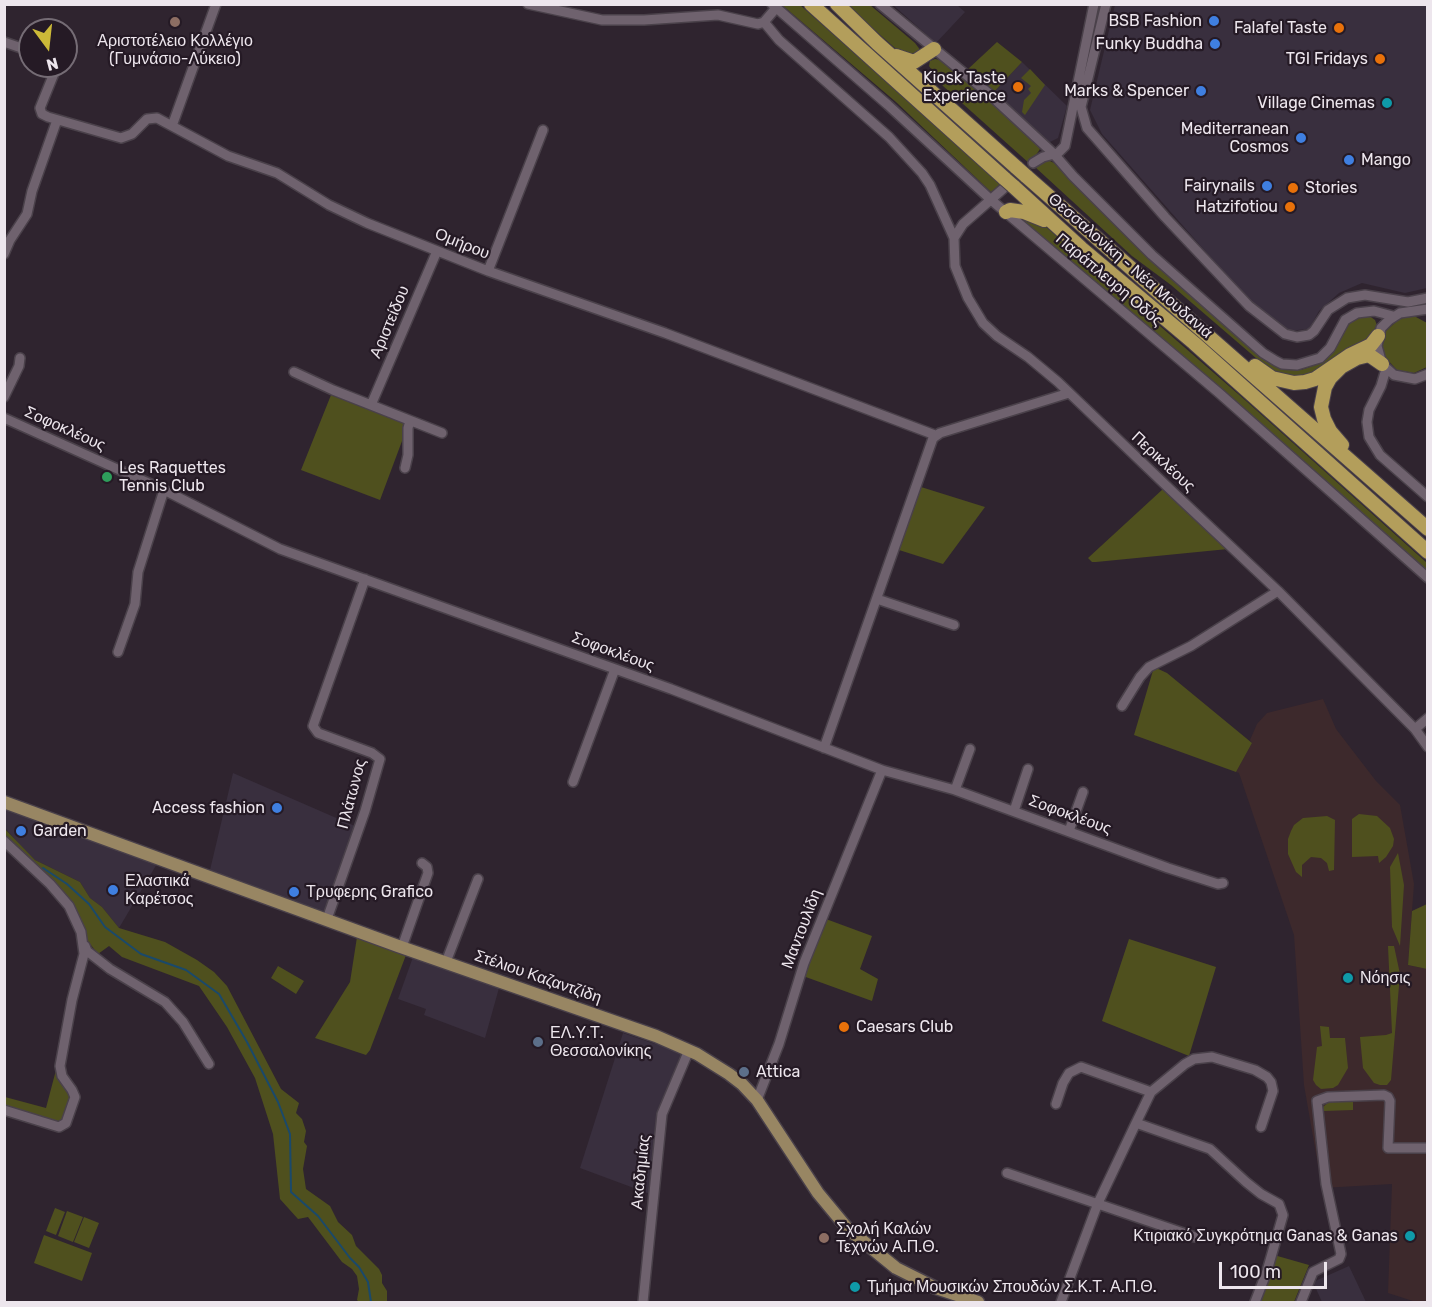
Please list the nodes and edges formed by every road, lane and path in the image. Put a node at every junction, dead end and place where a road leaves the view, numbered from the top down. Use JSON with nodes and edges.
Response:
{"nodes":[{"id":1,"x":216,"y":4,"type":"edge"},
{"id":2,"x":528,"y":4,"type":"edge"},
{"id":3,"x":811,"y":4,"type":"edge"},
{"id":4,"x":837,"y":4,"type":"edge"},
{"id":5,"x":880,"y":4,"type":"edge"},
{"id":6,"x":1094,"y":4,"type":"edge"},
{"id":7,"x":1106,"y":4,"type":"edge"},
{"id":8,"x":774,"y":6,"type":"edge"},
{"id":9,"x":764,"y":22,"type":"junction"},
{"id":10,"x":877,"y":43,"type":"junction"},
{"id":11,"x":934,"y":49,"type":"junction"},
{"id":12,"x":52,"y":78,"type":"edge"},
{"id":13,"x":930,"y":89,"type":"junction"},
{"id":14,"x":57,"y":120,"type":"junction"},
{"id":15,"x":172,"y":126,"type":"junction"},
{"id":16,"x":1068,"y":127,"type":"junction"},
{"id":17,"x":543,"y":130,"type":"dead end"},
{"id":18,"x":1065,"y":146,"type":"junction"},
{"id":19,"x":1053,"y":153,"type":"junction"},
{"id":20,"x":1033,"y":163,"type":"dead end"},
{"id":21,"x":1073,"y":176,"type":"junction"},
{"id":22,"x":1007,"y":185,"type":"junction"},
{"id":23,"x":990,"y":199,"type":"junction"},
{"id":24,"x":1006,"y":212,"type":"junction"},
{"id":25,"x":954,"y":238,"type":"junction"},
{"id":26,"x":1081,"y":248,"type":"junction"},
{"id":27,"x":437,"y":251,"type":"junction"},
{"id":28,"x":4,"y":254,"type":"edge"},
{"id":29,"x":1118,"y":258,"type":"junction"},
{"id":30,"x":488,"y":271,"type":"junction"},
{"id":31,"x":1428,"y":298,"type":"edge"},
{"id":32,"x":1428,"y":309,"type":"edge"},
{"id":33,"x":1368,"y":312,"type":"junction"},
{"id":34,"x":1415,"y":312,"type":"junction"},
{"id":35,"x":1393,"y":316,"type":"junction"},
{"id":36,"x":1428,"y":316,"type":"edge"},
{"id":37,"x":1380,"y":332,"type":"junction"},
{"id":38,"x":20,"y":358,"type":"dead end"},
{"id":39,"x":1384,"y":366,"type":"junction"},
{"id":40,"x":294,"y":372,"type":"dead end"},
{"id":41,"x":1428,"y":374,"type":"edge"},
{"id":42,"x":1399,"y":377,"type":"junction"},
{"id":43,"x":1058,"y":382,"type":"junction"},
{"id":44,"x":1378,"y":392,"type":"junction"},
{"id":45,"x":1069,"y":393,"type":"junction"},
{"id":46,"x":4,"y":397,"type":"edge"},
{"id":47,"x":1052,"y":398,"type":"junction"},
{"id":48,"x":371,"y":405,"type":"junction"},
{"id":49,"x":4,"y":418,"type":"edge"},
{"id":50,"x":410,"y":421,"type":"junction"},
{"id":51,"x":442,"y":433,"type":"dead end"},
{"id":52,"x":935,"y":435,"type":"junction"},
{"id":53,"x":405,"y":468,"type":"dead end"},
{"id":54,"x":164,"y":490,"type":"junction"},
{"id":55,"x":1428,"y":497,"type":"edge"},
{"id":56,"x":1428,"y":524,"type":"edge"},
{"id":57,"x":1428,"y":529,"type":"edge"},
{"id":58,"x":1428,"y":552,"type":"edge"},
{"id":59,"x":1428,"y":578,"type":"edge"},
{"id":60,"x":365,"y":579,"type":"junction"},
{"id":61,"x":1278,"y":591,"type":"junction"},
{"id":62,"x":877,"y":598,"type":"junction"},
{"id":63,"x":954,"y":625,"type":"dead end"},
{"id":64,"x":118,"y":652,"type":"dead end"},
{"id":65,"x":615,"y":669,"type":"junction"},
{"id":66,"x":1122,"y":706,"type":"dead end"},
{"id":67,"x":1428,"y":718,"type":"edge"},
{"id":68,"x":1415,"y":729,"type":"junction"},
{"id":69,"x":1428,"y":747,"type":"edge"},
{"id":70,"x":824,"y":748,"type":"junction"},
{"id":71,"x":970,"y":748,"type":"dead end"},
{"id":72,"x":1028,"y":769,"type":"dead end"},
{"id":73,"x":882,"y":770,"type":"junction"},
{"id":74,"x":573,"y":782,"type":"dead end"},
{"id":75,"x":955,"y":790,"type":"junction"},
{"id":76,"x":1083,"y":792,"type":"dead end"},
{"id":77,"x":4,"y":802,"type":"edge"},
{"id":78,"x":1014,"y":811,"type":"junction"},
{"id":79,"x":1069,"y":831,"type":"junction"},
{"id":80,"x":4,"y":841,"type":"edge"},
{"id":81,"x":422,"y":863,"type":"dead end"},
{"id":82,"x":478,"y":879,"type":"dead end"},
{"id":83,"x":1223,"y":883,"type":"dead end"},
{"id":84,"x":327,"y":919,"type":"junction"},
{"id":85,"x":84,"y":943,"type":"junction"},
{"id":86,"x":402,"y":947,"type":"junction"},
{"id":87,"x":446,"y":962,"type":"junction"},
{"id":88,"x":689,"y":1050,"type":"junction"},
{"id":89,"x":209,"y":1064,"type":"dead end"},
{"id":90,"x":1151,"y":1092,"type":"junction"},
{"id":91,"x":757,"y":1101,"type":"junction"},
{"id":92,"x":1056,"y":1104,"type":"dead end"},
{"id":93,"x":4,"y":1110,"type":"edge"},
{"id":94,"x":1136,"y":1123,"type":"junction"},
{"id":95,"x":1261,"y":1127,"type":"dead end"},
{"id":96,"x":1428,"y":1148,"type":"edge"},
{"id":97,"x":1007,"y":1173,"type":"dead end"},
{"id":98,"x":1098,"y":1203,"type":"junction"},
{"id":99,"x":1195,"y":1237,"type":"dead end"},
{"id":100,"x":643,"y":1302,"type":"edge"},
{"id":101,"x":978,"y":1302,"type":"edge"},
{"id":102,"x":1061,"y":1302,"type":"edge"},
{"id":103,"x":1255,"y":1302,"type":"edge"},
{"id":104,"x":1301,"y":1302,"type":"edge"}],
"edges":[{"from":1,"to":15,"type":"street"},
{"from":2,"to":9,"type":"street"},
{"from":3,"to":22,"type":"highway","name":"Θεσσαλονίκη - Νέα Μουδανιά"},
{"from":4,"to":10,"type":"highway","name":"Θεσσαλονίκη - Νέα Μουδανιά"},
{"from":5,"to":11,"type":"street"},
{"from":6,"to":16,"type":"street"},
{"from":7,"to":31,"type":"street"},
{"from":8,"to":9,"type":"street"},
{"from":8,"to":23,"type":"street","name":"Παράπλευρη Οδός"},
{"from":9,"to":25,"type":"street"},
{"from":10,"to":11,"type":"highway"},
{"from":10,"to":13,"type":"highway","name":"Θεσσαλονίκη - Νέα Μουδανιά"},
{"from":11,"to":13,"type":"highway"},
{"from":11,"to":19,"type":"street"},
{"from":12,"to":14,"type":"street"},
{"from":13,"to":29,"type":"highway","name":"Θεσσαλονίκη - Νέα Μουδανιά"},
{"from":14,"to":15,"type":"street","name":"Ομήρου"},
{"from":14,"to":28,"type":"street"},
{"from":15,"to":27,"type":"street","name":"Ομήρου"},
{"from":16,"to":18,"type":"street"},
{"from":16,"to":19,"type":"street"},
{"from":17,"to":30,"type":"street"},
{"from":18,"to":19,"type":"street"},
{"from":18,"to":21,"type":"street"},
{"from":19,"to":20,"type":"street"},
{"from":19,"to":21,"type":"street"},
{"from":21,"to":33,"type":"street"},
{"from":22,"to":23,"type":"street"},
{"from":22,"to":26,"type":"highway","name":"Θεσσαλονίκη - Νέα Μουδανιά"},
{"from":23,"to":24,"type":"street","name":"Παράπλευρη Οδός"},
{"from":23,"to":25,"type":"street"},
{"from":24,"to":26,"type":"highway"},
{"from":24,"to":59,"type":"street","name":"Παράπλευρη Οδός"},
{"from":25,"to":43,"type":"street","name":"Περικλέους"},
{"from":26,"to":58,"type":"highway","name":"Θεσσαλονίκη - Νέα Μουδανιά"},
{"from":27,"to":30,"type":"street","name":"Ομήρου"},
{"from":27,"to":48,"type":"street","name":"Αριστείδου"},
{"from":29,"to":37,"type":"highway"},
{"from":29,"to":57,"type":"highway","name":"Θεσσαλονίκη - Νέα Μουδανιά"},
{"from":30,"to":52,"type":"street","name":"Ομήρου"},
{"from":32,"to":34,"type":"street"},
{"from":33,"to":35,"type":"street"},
{"from":33,"to":37,"type":"street"},
{"from":34,"to":35,"type":"street"},
{"from":34,"to":36,"type":"street"},
{"from":35,"to":37,"type":"street"},
{"from":37,"to":39,"type":"street"},
{"from":38,"to":46,"type":"street"},
{"from":39,"to":42,"type":"street"},
{"from":39,"to":44,"type":"street"},
{"from":39,"to":56,"type":"highway"},
{"from":40,"to":48,"type":"street"},
{"from":41,"to":42,"type":"street"},
{"from":42,"to":44,"type":"street"},
{"from":43,"to":45,"type":"street","name":"Περικλέους"},
{"from":43,"to":47,"type":"street"},
{"from":44,"to":55,"type":"street"},
{"from":45,"to":47,"type":"street"},
{"from":45,"to":61,"type":"street","name":"Περικλέους"},
{"from":47,"to":52,"type":"street"},
{"from":48,"to":50,"type":"street"},
{"from":49,"to":54,"type":"street","name":"Σοφοκλέους"},
{"from":50,"to":51,"type":"street"},
{"from":50,"to":53,"type":"street"},
{"from":52,"to":62,"type":"street"},
{"from":54,"to":60,"type":"street","name":"Σοφοκλέους"},
{"from":54,"to":64,"type":"street"},
{"from":60,"to":65,"type":"street","name":"Σοφοκλέους"},
{"from":60,"to":84,"type":"street","name":"Πλάτωνος"},
{"from":61,"to":66,"type":"street"},
{"from":61,"to":68,"type":"street","name":"Περικλέους"},
{"from":62,"to":63,"type":"street"},
{"from":62,"to":70,"type":"street"},
{"from":65,"to":70,"type":"street","name":"Σοφοκλέους"},
{"from":65,"to":74,"type":"street"},
{"from":67,"to":68,"type":"street"},
{"from":68,"to":69,"type":"street","name":"Περικλέους"},
{"from":70,"to":73,"type":"street","name":"Σοφοκλέους"},
{"from":71,"to":75,"type":"street"},
{"from":72,"to":78,"type":"street"},
{"from":73,"to":75,"type":"street","name":"Σοφοκλέους"},
{"from":73,"to":91,"type":"street","name":"Μαντουλίδη"},
{"from":75,"to":78,"type":"street","name":"Σοφοκλέους"},
{"from":76,"to":79,"type":"street"},
{"from":77,"to":84,"type":"main road","name":"Στέλιου Καζαντζίδη"},
{"from":78,"to":79,"type":"street","name":"Σοφοκλέους"},
{"from":79,"to":83,"type":"street","name":"Σοφοκλέους"},
{"from":80,"to":85,"type":"street"},
{"from":81,"to":86,"type":"street"},
{"from":82,"to":87,"type":"street"},
{"from":84,"to":86,"type":"main road","name":"Στέλιου Καζαντζίδη"},
{"from":85,"to":89,"type":"street"},
{"from":85,"to":93,"type":"street"},
{"from":86,"to":87,"type":"main road","name":"Στέλιου Καζαντζίδη"},
{"from":87,"to":88,"type":"main road","name":"Στέλιου Καζαντζίδη"},
{"from":88,"to":91,"type":"main road","name":"Στέλιου Καζαντζίδη"},
{"from":88,"to":100,"type":"street","name":"Ακαδημίας"},
{"from":90,"to":92,"type":"street"},
{"from":90,"to":94,"type":"street"},
{"from":90,"to":95,"type":"street"},
{"from":91,"to":101,"type":"main road","name":"Στέλιου Καζαντζίδη"},
{"from":94,"to":98,"type":"street"},
{"from":94,"to":103,"type":"street"},
{"from":96,"to":104,"type":"street"},
{"from":97,"to":98,"type":"street"},
{"from":98,"to":99,"type":"street"},
{"from":98,"to":102,"type":"street"}]}
